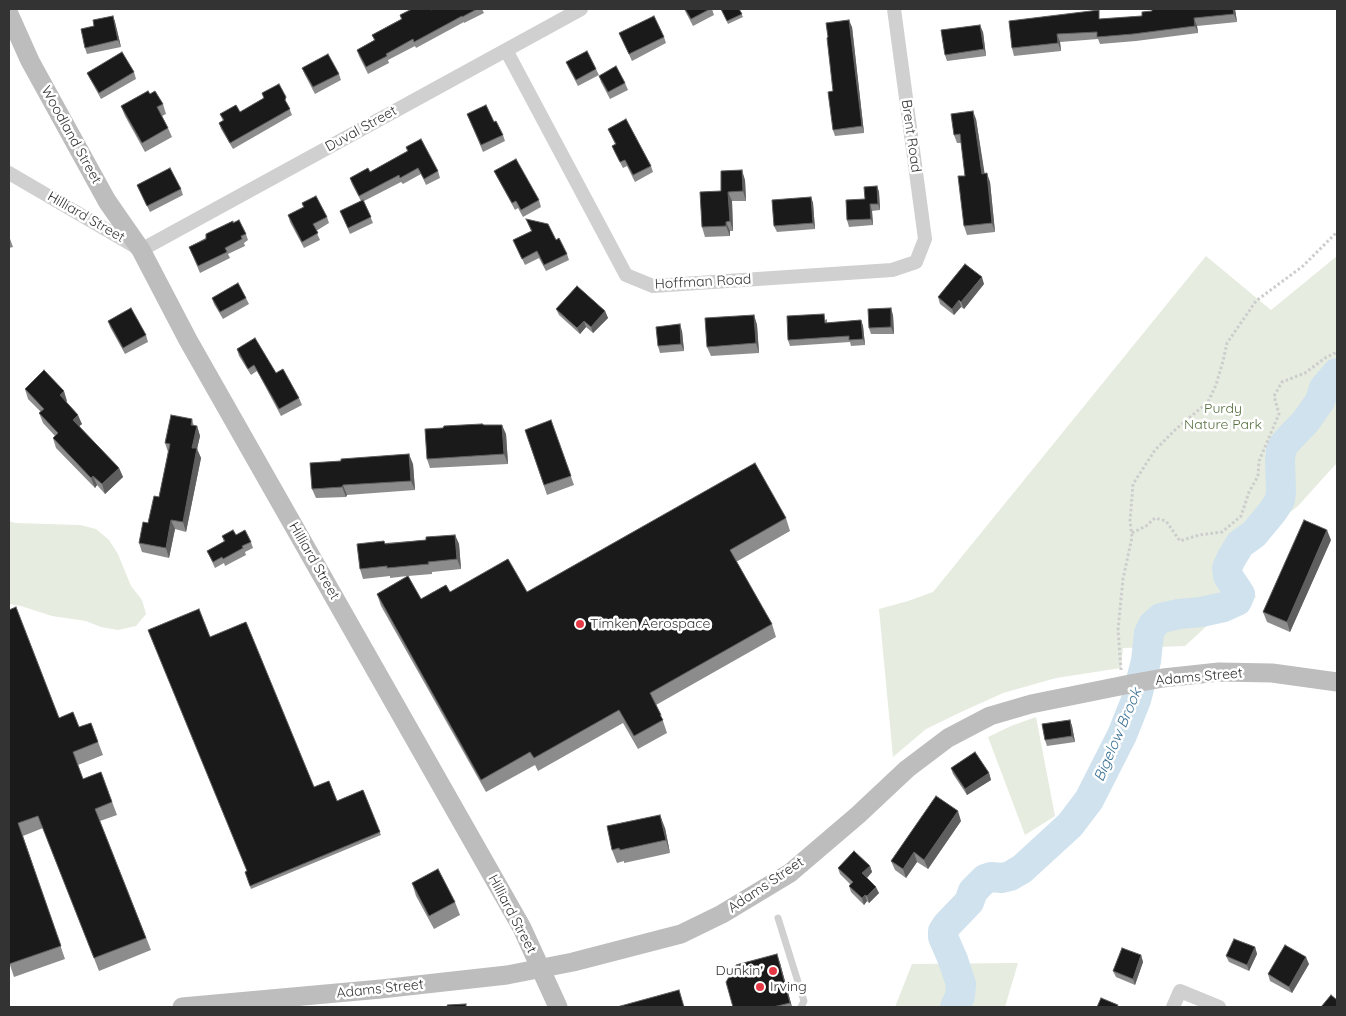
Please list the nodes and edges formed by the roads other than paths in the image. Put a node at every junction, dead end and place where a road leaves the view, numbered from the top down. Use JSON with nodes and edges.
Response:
{"nodes":[{"id":1,"x":581,"y":9,"type":"edge"},
{"id":2,"x":894,"y":9,"type":"edge"},
{"id":3,"x":9,"y":14,"type":"edge"},
{"id":4,"x":506,"y":50,"type":"junction"},
{"id":5,"x":9,"y":172,"type":"edge"},
{"id":6,"x":141,"y":250,"type":"junction"},
{"id":7,"x":916,"y":262,"type":"joint"},
{"id":8,"x":1337,"y":682,"type":"edge"},
{"id":9,"x":778,"y":918,"type":"dead end"},
{"id":10,"x":541,"y":969,"type":"junction"},
{"id":11,"x":182,"y":1007,"type":"edge"},
{"id":12,"x":558,"y":1007,"type":"edge"},
{"id":13,"x":802,"y":1007,"type":"edge"},
{"id":14,"x":1173,"y":1007,"type":"edge"},
{"id":15,"x":1219,"y":1007,"type":"edge"}],
"edges":[{"from":1,"to":4,"type":"street","name":"Duval Street"},
{"from":2,"to":7,"type":"street","name":"Brent Road"},
{"from":3,"to":6,"type":"main road","name":"Woodland Street"},
{"from":4,"to":6,"type":"street","name":"Duval Street"},
{"from":4,"to":7,"type":"street","name":"Hoffman Road"},
{"from":5,"to":6,"type":"street","name":"Hilliard Street"},
{"from":6,"to":10,"type":"main road","name":"Hilliard Street"},
{"from":8,"to":10,"type":"main road","name":"Adams Street"},
{"from":9,"to":13,"type":"lane"},
{"from":10,"to":11,"type":"main road","name":"Adams Street"},
{"from":10,"to":12,"type":"main road","name":"Hilliard Street"},
{"from":14,"to":15,"type":"street"}]}
